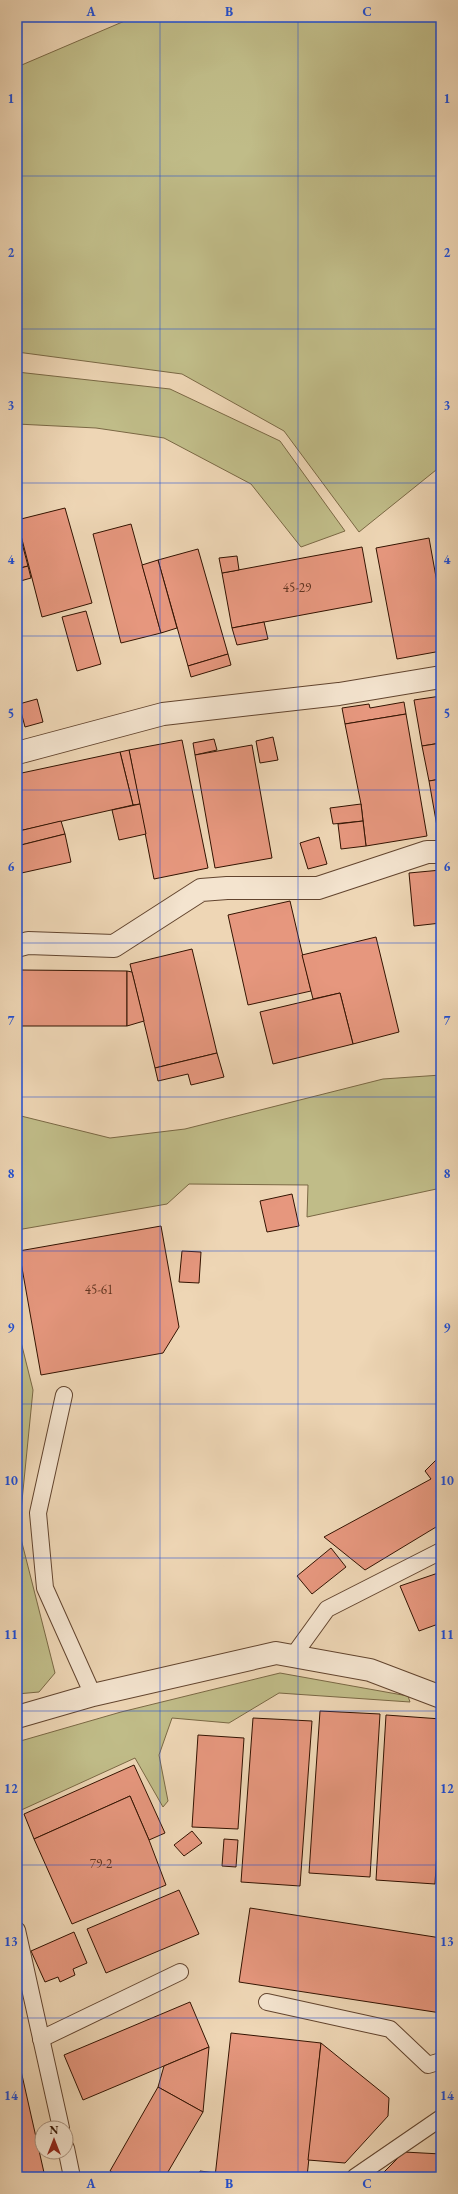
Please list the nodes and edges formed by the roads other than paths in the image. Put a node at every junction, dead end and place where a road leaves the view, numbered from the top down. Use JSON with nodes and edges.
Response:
{"nodes":[{"id":1,"x":441,"y":677,"type":"edge"},
{"id":2,"x":17,"y":752,"type":"edge"},
{"id":3,"x":441,"y":852,"type":"edge"},
{"id":4,"x":17,"y":946,"type":"edge"},
{"id":5,"x":64,"y":1394,"type":"dead end"},
{"id":6,"x":441,"y":1551,"type":"edge"},
{"id":7,"x":293,"y":1656,"type":"junction"},
{"id":8,"x":93,"y":1695,"type":"junction"},
{"id":9,"x":441,"y":1697,"type":"edge"},
{"id":10,"x":17,"y":1717,"type":"edge"},
{"id":11,"x":17,"y":1930,"type":"edge"},
{"id":12,"x":180,"y":1972,"type":"dead end"},
{"id":13,"x":267,"y":2002,"type":"dead end"},
{"id":14,"x":41,"y":2039,"type":"junction"},
{"id":15,"x":441,"y":2061,"type":"edge"},
{"id":16,"x":441,"y":2118,"type":"edge"},
{"id":17,"x":60,"y":2120,"type":"edge"},
{"id":18,"x":68,"y":2160,"type":"edge"},
{"id":19,"x":72,"y":2177,"type":"edge"},
{"id":20,"x":355,"y":2177,"type":"edge"}],
"edges":[{"from":1,"to":2,"type":"street"},
{"from":3,"to":4,"type":"street"},
{"from":5,"to":8,"type":"lane"},
{"from":6,"to":7,"type":"lane"},
{"from":7,"to":8,"type":"street"},
{"from":7,"to":9,"type":"street"},
{"from":8,"to":10,"type":"street"},
{"from":11,"to":14,"type":"lane"},
{"from":12,"to":14,"type":"lane"},
{"from":13,"to":15,"type":"lane"},
{"from":14,"to":17,"type":"lane"},
{"from":16,"to":20,"type":"lane"},
{"from":18,"to":19,"type":"lane"}]}
